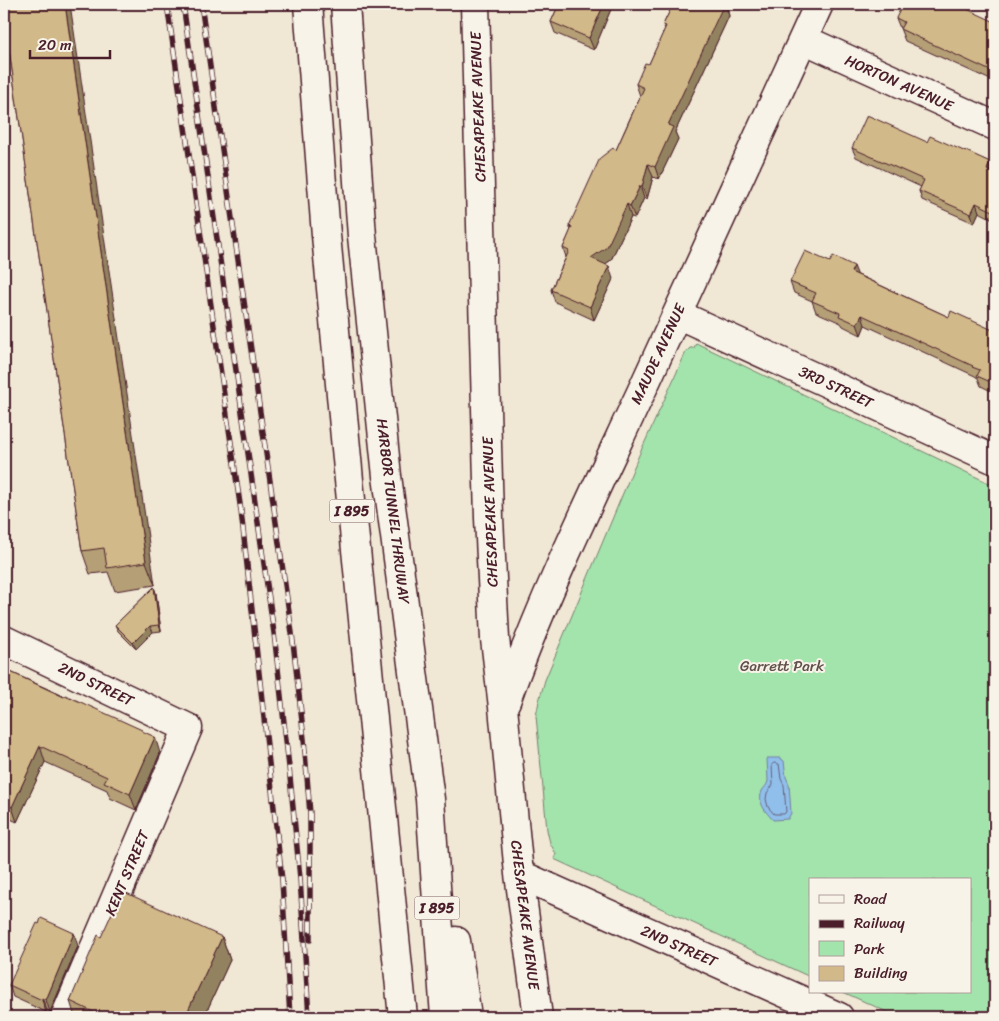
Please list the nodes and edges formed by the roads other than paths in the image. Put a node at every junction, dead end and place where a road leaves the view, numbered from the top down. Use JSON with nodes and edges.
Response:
{"nodes":[{"id":1,"x":308,"y":4,"type":"edge"},
{"id":2,"x":345,"y":4,"type":"edge"},
{"id":3,"x":475,"y":4,"type":"edge"},
{"id":4,"x":819,"y":4,"type":"edge"},
{"id":5,"x":803,"y":39,"type":"junction"},
{"id":6,"x":995,"y":126,"type":"edge"},
{"id":7,"x":677,"y":314,"type":"junction"},
{"id":8,"x":995,"y":460,"type":"edge"},
{"id":9,"x":4,"y":640,"type":"edge"},
{"id":10,"x":504,"y":707,"type":"junction"},
{"id":11,"x":188,"y":728,"type":"joint"},
{"id":12,"x":430,"y":799,"type":"junction"},
{"id":13,"x":519,"y":874,"type":"junction"},
{"id":14,"x":65,"y":1017,"type":"edge"},
{"id":15,"x":403,"y":1017,"type":"edge"},
{"id":16,"x":445,"y":1017,"type":"edge"},
{"id":17,"x":467,"y":1017,"type":"edge"},
{"id":18,"x":538,"y":1017,"type":"edge"},
{"id":19,"x":839,"y":1017,"type":"edge"}],
"edges":[{"from":1,"to":15,"type":"main road","number":"I 895"},
{"from":2,"to":12,"type":"main road","name":"HARBOR TUNNEL THRUWAY","number":"I 895"},
{"from":3,"to":10,"type":"main road","name":"CHESAPEAKE AVENUE"},
{"from":4,"to":5,"type":"main road","name":"MAUDE AVENUE"},
{"from":5,"to":6,"type":"main road","name":"HORTON AVENUE"},
{"from":5,"to":7,"type":"main road","name":"MAUDE AVENUE"},
{"from":7,"to":8,"type":"main road","name":"3RD STREET"},
{"from":7,"to":10,"type":"main road","name":"MAUDE AVENUE"},
{"from":9,"to":11,"type":"main road","name":"2ND STREET"},
{"from":10,"to":13,"type":"main road","name":"CHESAPEAKE AVENUE"},
{"from":11,"to":14,"type":"main road","name":"KENT STREET"},
{"from":12,"to":16,"type":"main road","name":"HARBOR TUNNEL THRUWAY","number":"I 895"},
{"from":12,"to":17,"type":"main road"},
{"from":13,"to":18,"type":"main road","name":"CHESAPEAKE AVENUE"},
{"from":13,"to":19,"type":"main road","name":"2ND STREET"}]}
